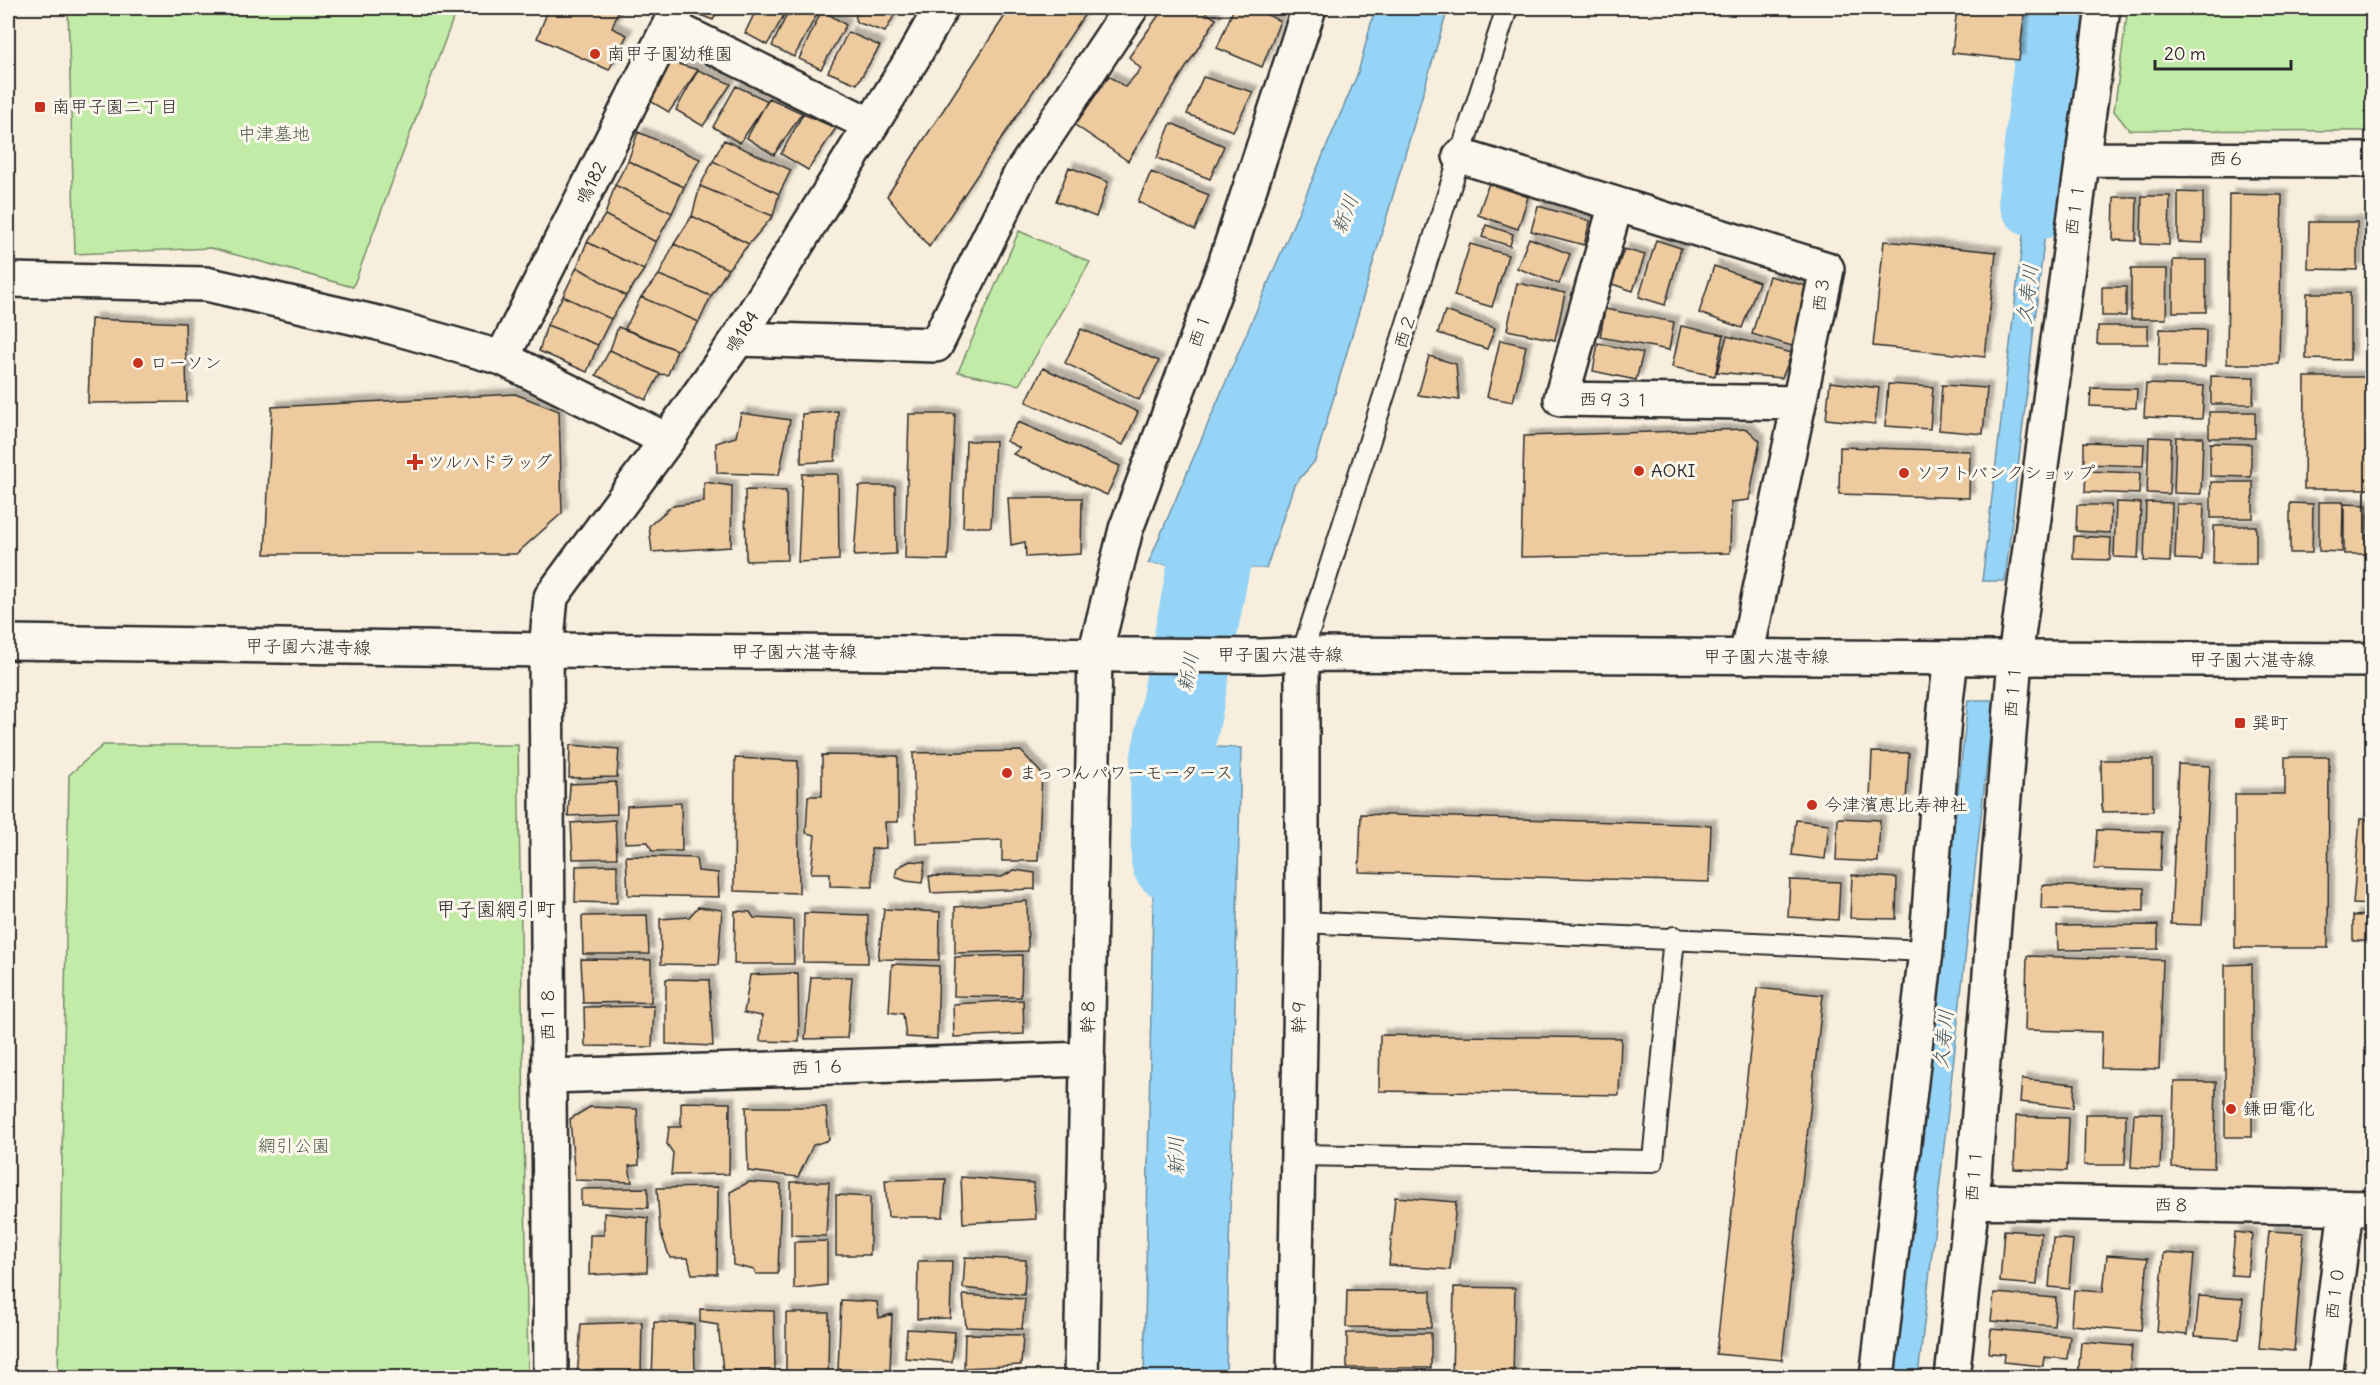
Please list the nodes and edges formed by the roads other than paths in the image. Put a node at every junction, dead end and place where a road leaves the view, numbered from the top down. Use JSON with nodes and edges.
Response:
{"nodes":[{"id":1,"x":941,"y":8,"type":"edge"},
{"id":2,"x":1131,"y":8,"type":"edge"},
{"id":3,"x":1309,"y":8,"type":"edge"},
{"id":4,"x":1507,"y":8,"type":"edge"},
{"id":5,"x":2103,"y":8,"type":"edge"},
{"id":6,"x":674,"y":17,"type":"edge"},
{"id":7,"x":872,"y":125,"type":"junction"},
{"id":8,"x":1460,"y":156,"type":"junction"},
{"id":9,"x":2082,"y":159,"type":"junction"},
{"id":10,"x":2373,"y":160,"type":"edge"},
{"id":11,"x":1616,"y":204,"type":"junction"},
{"id":12,"x":8,"y":280,"type":"edge"},
{"id":13,"x":738,"y":339,"type":"junction"},
{"id":14,"x":502,"y":358,"type":"junction"},
{"id":15,"x":1799,"y":403,"type":"junction"},
{"id":16,"x":667,"y":440,"type":"junction"},
{"id":17,"x":8,"y":642,"type":"edge"},
{"id":18,"x":546,"y":650,"type":"junction"},
{"id":19,"x":1095,"y":654,"type":"junction"},
{"id":20,"x":1302,"y":654,"type":"junction"},
{"id":21,"x":1746,"y":657,"type":"junction"},
{"id":22,"x":1951,"y":658,"type":"junction"},
{"id":23,"x":2015,"y":658,"type":"junction"},
{"id":24,"x":2373,"y":660,"type":"edge"},
{"id":25,"x":1302,"y":922,"type":"junction"},
{"id":26,"x":1674,"y":937,"type":"junction"},
{"id":27,"x":1926,"y":951,"type":"junction"},
{"id":28,"x":1088,"y":1059,"type":"junction"},
{"id":29,"x":549,"y":1076,"type":"junction"},
{"id":30,"x":1296,"y":1155,"type":"junction"},
{"id":31,"x":1972,"y":1201,"type":"junction"},
{"id":32,"x":2359,"y":1208,"type":"edge"},
{"id":33,"x":551,"y":1377,"type":"edge"},
{"id":34,"x":1081,"y":1377,"type":"edge"},
{"id":35,"x":1294,"y":1377,"type":"edge"},
{"id":36,"x":1877,"y":1377,"type":"edge"},
{"id":37,"x":1952,"y":1377,"type":"edge"},
{"id":38,"x":2325,"y":1377,"type":"edge"}],
"edges":[{"from":1,"to":7,"type":"street","name":"鳴184"},
{"from":2,"to":13,"type":"street"},
{"from":3,"to":19,"type":"street","name":"西１"},
{"from":4,"to":8,"type":"lane","name":"西２"},
{"from":5,"to":9,"type":"street","name":"西１１"},
{"from":6,"to":7,"type":"street"},
{"from":6,"to":14,"type":"street","name":"鳴182"},
{"from":7,"to":13,"type":"street","name":"鳴184"},
{"from":8,"to":11,"type":"street","name":"西３"},
{"from":8,"to":20,"type":"lane","name":"西２"},
{"from":9,"to":10,"type":"street","name":"西６"},
{"from":9,"to":23,"type":"street","name":"西１１"},
{"from":11,"to":15,"type":"street","name":"西３"},
{"from":11,"to":15,"type":"street","name":"西９３１"},
{"from":12,"to":14,"type":"street"},
{"from":13,"to":16,"type":"street","name":"鳴184"},
{"from":14,"to":16,"type":"street"},
{"from":15,"to":21,"type":"street","name":"西３"},
{"from":16,"to":18,"type":"street","name":"鳴184"},
{"from":17,"to":18,"type":"street","name":"甲子園六湛寺線"},
{"from":18,"to":19,"type":"street","name":"甲子園六湛寺線"},
{"from":18,"to":29,"type":"street","name":"西１８"},
{"from":19,"to":20,"type":"street","name":"甲子園六湛寺線"},
{"from":19,"to":28,"type":"street","name":"幹８"},
{"from":20,"to":21,"type":"street","name":"甲子園六湛寺線"},
{"from":20,"to":25,"type":"street","name":"幹９"},
{"from":21,"to":22,"type":"street","name":"甲子園六湛寺線"},
{"from":22,"to":23,"type":"street","name":"甲子園六湛寺線"},
{"from":22,"to":27,"type":"street"},
{"from":23,"to":24,"type":"street","name":"甲子園六湛寺線"},
{"from":23,"to":31,"type":"street","name":"西１１"},
{"from":25,"to":26,"type":"lane"},
{"from":25,"to":30,"type":"street","name":"幹９"},
{"from":26,"to":27,"type":"lane"},
{"from":26,"to":30,"type":"lane"},
{"from":27,"to":36,"type":"street"},
{"from":28,"to":29,"type":"street","name":"西１６"},
{"from":28,"to":34,"type":"street","name":"幹８"},
{"from":29,"to":33,"type":"street","name":"西１８"},
{"from":30,"to":35,"type":"street","name":"幹９"},
{"from":31,"to":32,"type":"street","name":"西８"},
{"from":31,"to":37,"type":"street","name":"西１１"},
{"from":32,"to":38,"type":"street","name":"西１０"}]}
